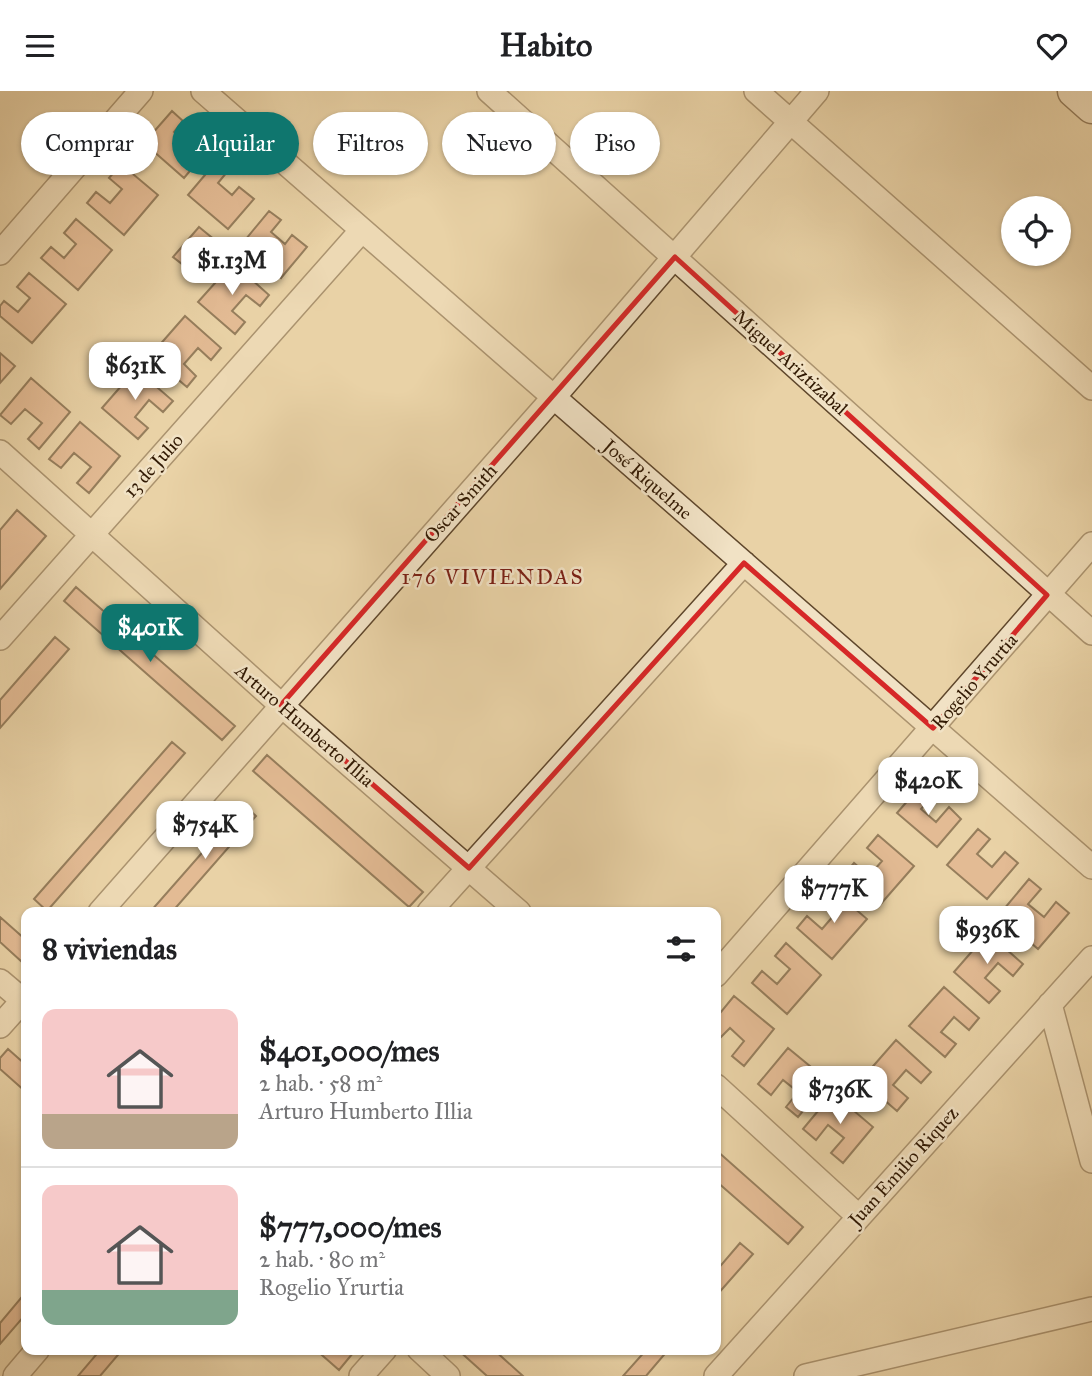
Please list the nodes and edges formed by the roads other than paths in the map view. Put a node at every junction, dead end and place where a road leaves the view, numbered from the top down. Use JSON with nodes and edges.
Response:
{"nodes":[{"id":1,"x":141,"y":91,"type":"edge"},
{"id":2,"x":204,"y":91,"type":"edge"},
{"id":3,"x":489,"y":91,"type":"edge"},
{"id":4,"x":756,"y":91,"type":"edge"},
{"id":5,"x":817,"y":91,"type":"edge"},
{"id":6,"x":1074,"y":91,"type":"edge"},
{"id":7,"x":1092,"y":107,"type":"edge"},
{"id":8,"x":791,"y":122,"type":"junction"},
{"id":9,"x":362,"y":230,"type":"junction"},
{"id":10,"x":0,"y":253,"type":"edge"},
{"id":11,"x":675,"y":257,"type":"junction"},
{"id":12,"x":1092,"y":388,"type":"edge"},
{"id":13,"x":554,"y":397,"type":"junction"},
{"id":14,"x":0,"y":452,"type":"edge"},
{"id":15,"x":92,"y":534,"type":"junction"},
{"id":16,"x":1092,"y":544,"type":"edge"},
{"id":17,"x":744,"y":562,"type":"junction"},
{"id":18,"x":1047,"y":595,"type":"junction"},
{"id":19,"x":1092,"y":633,"type":"edge"},
{"id":20,"x":0,"y":638,"type":"edge"},
{"id":21,"x":281,"y":705,"type":"junction"},
{"id":22,"x":933,"y":728,"type":"junction"},
{"id":23,"x":1092,"y":867,"type":"edge"},
{"id":24,"x":469,"y":868,"type":"junction"},
{"id":25,"x":104,"y":907,"type":"edge"},
{"id":26,"x":434,"y":907,"type":"edge"},
{"id":27,"x":513,"y":907,"type":"edge"},
{"id":28,"x":1092,"y":958,"type":"edge"},
{"id":29,"x":721,"y":969,"type":"edge"},
{"id":30,"x":0,"y":981,"type":"edge"},
{"id":31,"x":21,"y":997,"type":"edge"},
{"id":32,"x":21,"y":1004,"type":"edge"},
{"id":33,"x":1051,"y":1004,"type":"junction"},
{"id":34,"x":0,"y":1026,"type":"edge"},
{"id":35,"x":721,"y":1091,"type":"edge"},
{"id":36,"x":1086,"y":1112,"type":"edge"},
{"id":37,"x":1092,"y":1161,"type":"edge"},
{"id":38,"x":858,"y":1216,"type":"junction"},
{"id":39,"x":1092,"y":1309,"type":"edge"},
{"id":40,"x":33,"y":1355,"type":"edge"},
{"id":41,"x":380,"y":1355,"type":"edge"},
{"id":42,"x":425,"y":1355,"type":"edge"},
{"id":43,"x":15,"y":1376,"type":"edge"},
{"id":44,"x":361,"y":1376,"type":"edge"},
{"id":45,"x":448,"y":1376,"type":"edge"},
{"id":46,"x":716,"y":1376,"type":"edge"},
{"id":47,"x":806,"y":1376,"type":"edge"}],
"edges":[{"from":1,"to":10,"type":"street"},
{"from":2,"to":9,"type":"street","name":"José Riquelme"},
{"from":3,"to":11,"type":"street","name":"Miguel Ariztizabal"},
{"from":4,"to":8,"type":"street"},
{"from":5,"to":8,"type":"street","name":"Oscar Smith"},
{"from":6,"to":7,"type":"main road"},
{"from":8,"to":11,"type":"street","name":"Oscar Smith"},
{"from":8,"to":12,"type":"street"},
{"from":9,"to":13,"type":"street","name":"José Riquelme"},
{"from":9,"to":15,"type":"street","name":"13 de Julio"},
{"from":11,"to":13,"type":"street","name":"Oscar Smith"},
{"from":11,"to":18,"type":"street","name":"Miguel Ariztizabal"},
{"from":13,"to":17,"type":"street","name":"José Riquelme"},
{"from":13,"to":21,"type":"street","name":"Oscar Smith"},
{"from":14,"to":15,"type":"street","name":"Arturo Humberto Illia"},
{"from":15,"to":20,"type":"street","name":"13 de Julio"},
{"from":15,"to":21,"type":"street","name":"Arturo Humberto Illia"},
{"from":16,"to":18,"type":"street","name":"Rogelio Yrurtia"},
{"from":17,"to":22,"type":"street","name":"José Riquelme"},
{"from":17,"to":24,"type":"street"},
{"from":18,"to":19,"type":"street","name":"Miguel Ariztizabal"},
{"from":18,"to":22,"type":"street","name":"Rogelio Yrurtia"},
{"from":21,"to":24,"type":"street","name":"Arturo Humberto Illia"},
{"from":21,"to":25,"type":"street","name":"Oscar Smith"},
{"from":22,"to":23,"type":"street","name":"José Riquelme"},
{"from":22,"to":29,"type":"street","name":"Rogelio Yrurtia"},
{"from":24,"to":26,"type":"street"},
{"from":24,"to":27,"type":"street","name":"Arturo Humberto Illia"},
{"from":28,"to":33,"type":"street","name":"Juan Emilio Riquez"},
{"from":30,"to":31,"type":"street"},
{"from":32,"to":34,"type":"street"},
{"from":33,"to":36,"type":"street"},
{"from":33,"to":38,"type":"street","name":"Juan Emilio Riquez"},
{"from":35,"to":38,"type":"street"},
{"from":36,"to":37,"type":"street"},
{"from":38,"to":46,"type":"street","name":"Juan Emilio Riquez"},
{"from":39,"to":47,"type":"street"},
{"from":40,"to":43,"type":"street"},
{"from":41,"to":44,"type":"street"},
{"from":42,"to":45,"type":"street"}]}
